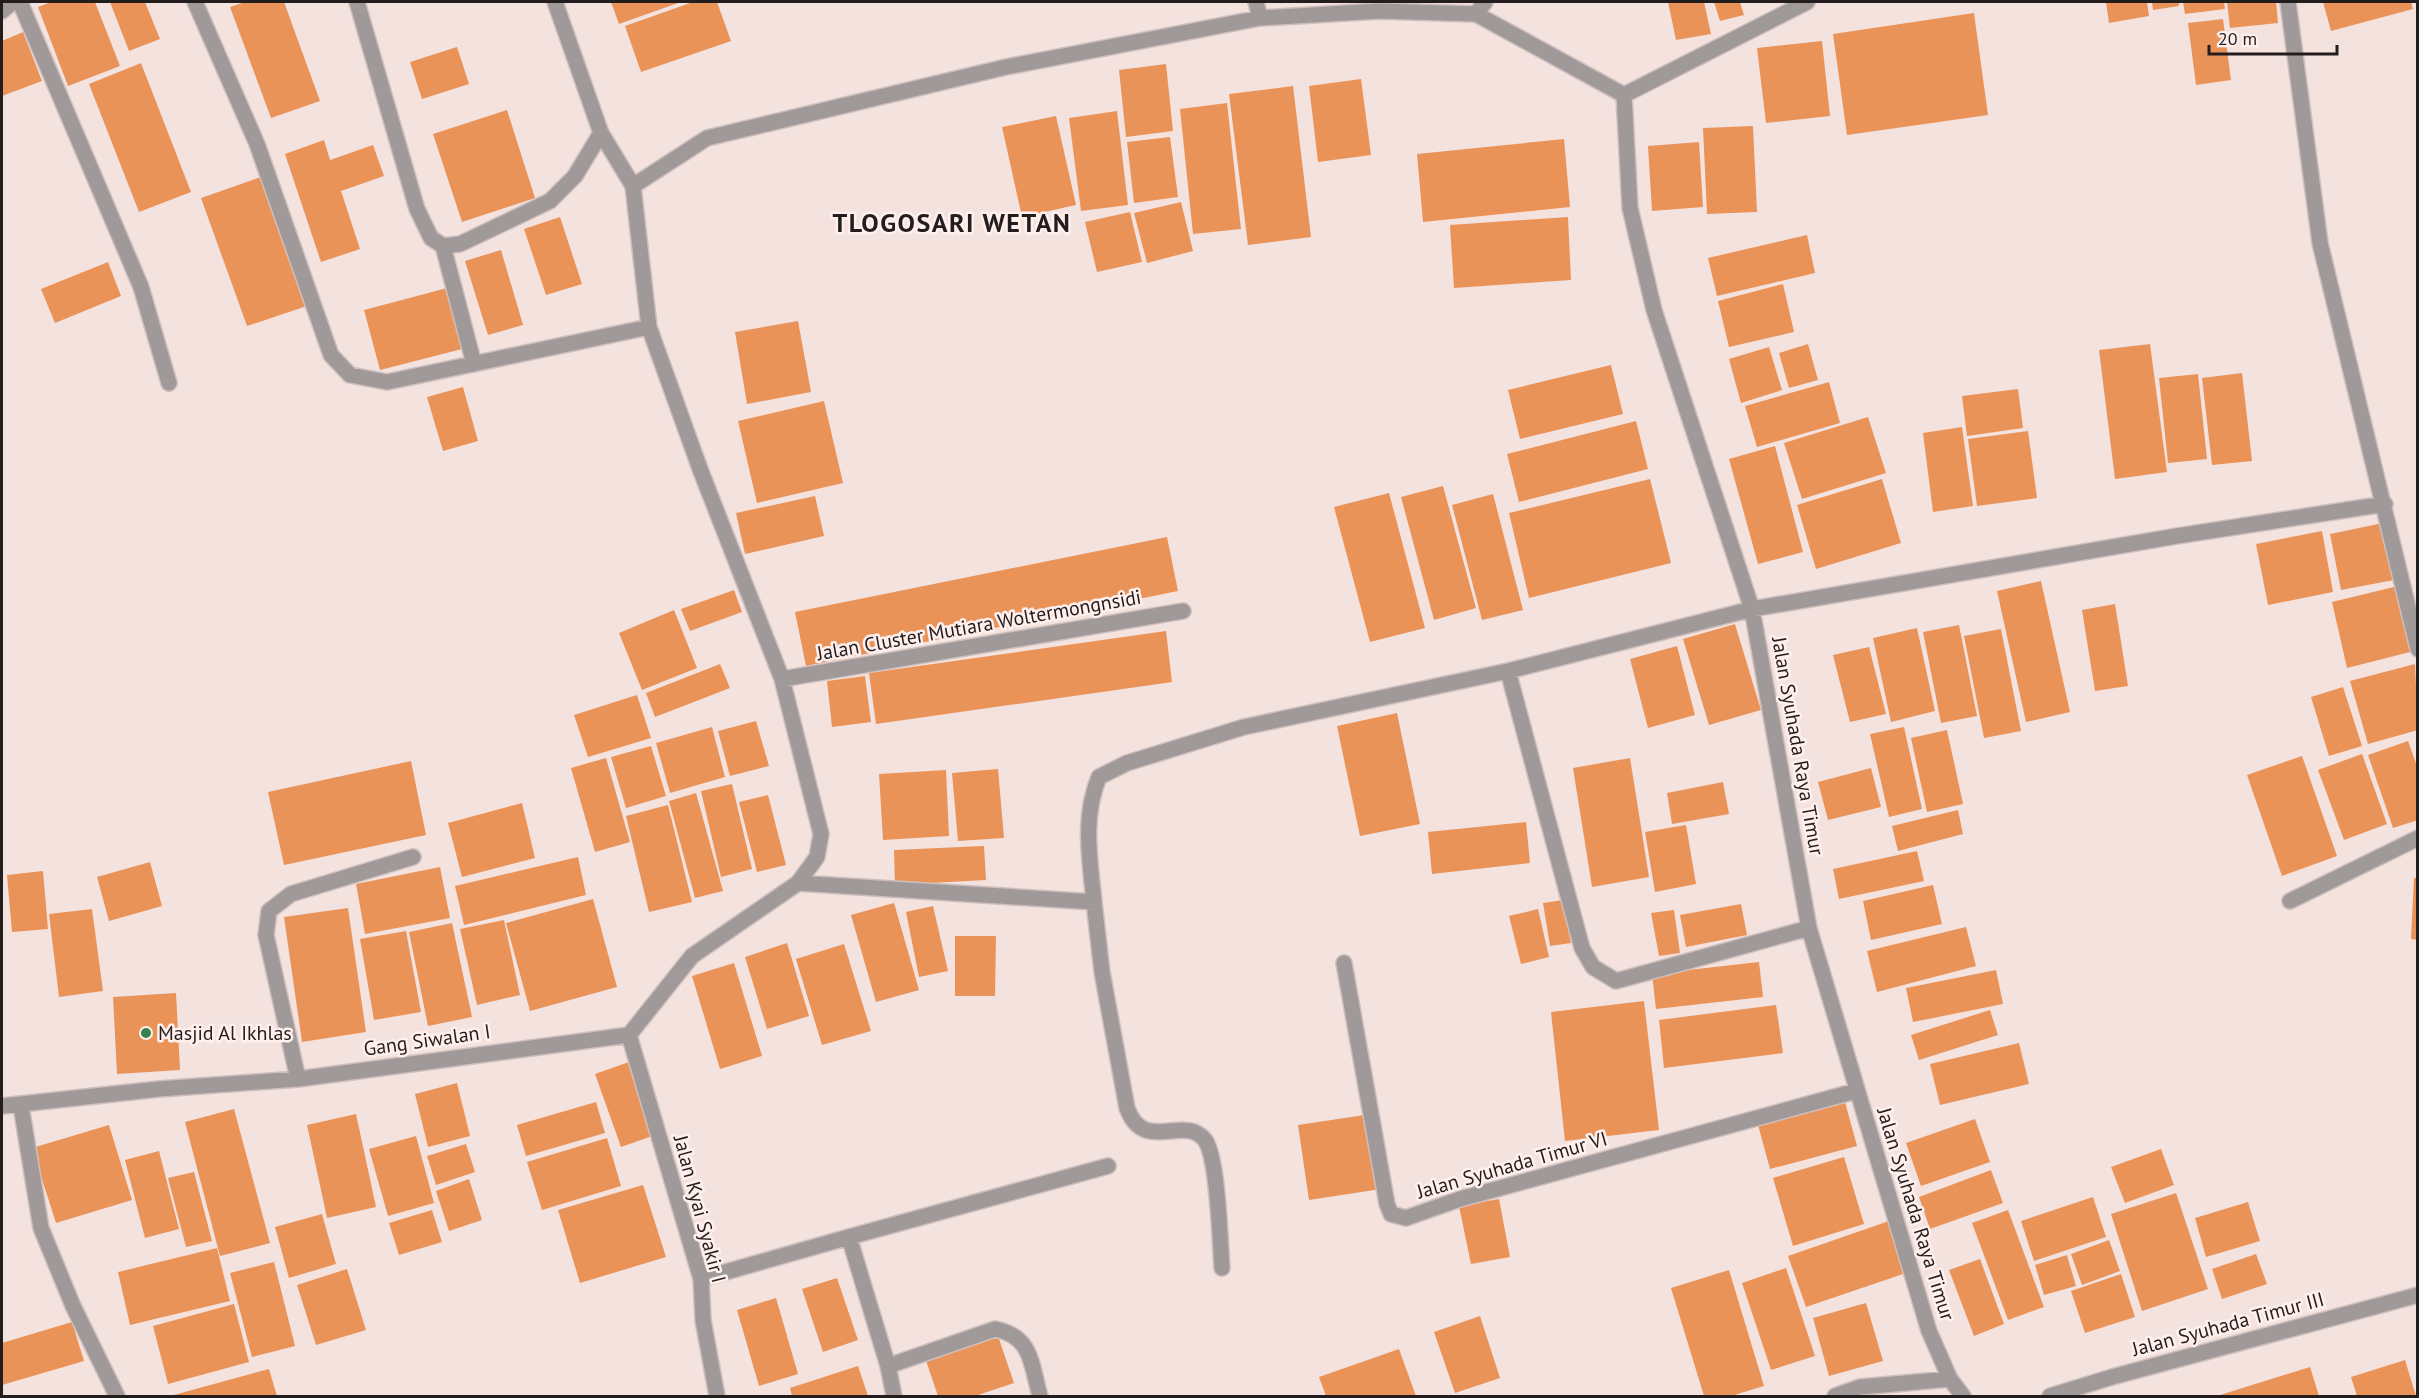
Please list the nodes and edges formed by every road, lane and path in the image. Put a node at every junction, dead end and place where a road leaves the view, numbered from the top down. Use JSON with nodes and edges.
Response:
{"nodes":[{"id":1,"x":13,"y":2,"type":"edge"},
{"id":2,"x":20,"y":2,"type":"edge"},
{"id":3,"x":195,"y":2,"type":"edge"},
{"id":4,"x":357,"y":2,"type":"edge"},
{"id":5,"x":555,"y":2,"type":"edge"},
{"id":6,"x":1256,"y":2,"type":"edge"},
{"id":7,"x":1807,"y":2,"type":"edge"},
{"id":8,"x":2288,"y":2,"type":"edge"},
{"id":9,"x":1480,"y":8,"type":"edge"},
{"id":10,"x":2,"y":11,"type":"edge"},
{"id":11,"x":1260,"y":18,"type":"junction"},
{"id":12,"x":1624,"y":95,"type":"junction"},
{"id":13,"x":601,"y":134,"type":"junction"},
{"id":14,"x":633,"y":186,"type":"junction"},
{"id":15,"x":443,"y":246,"type":"junction"},
{"id":16,"x":649,"y":327,"type":"junction"},
{"id":17,"x":474,"y":364,"type":"junction"},
{"id":18,"x":170,"y":383,"type":"dead end"},
{"id":19,"x":2385,"y":504,"type":"junction"},
{"id":20,"x":1752,"y":609,"type":"junction"},
{"id":21,"x":1183,"y":611,"type":"dead end"},
{"id":22,"x":2418,"y":649,"type":"edge"},
{"id":23,"x":1508,"y":671,"type":"junction"},
{"id":24,"x":782,"y":679,"type":"junction"},
{"id":25,"x":2418,"y":838,"type":"edge"},
{"id":26,"x":413,"y":857,"type":"dead end"},
{"id":27,"x":798,"y":882,"type":"junction"},
{"id":28,"x":2290,"y":900,"type":"dead end"},
{"id":29,"x":1094,"y":902,"type":"junction"},
{"id":30,"x":1809,"y":928,"type":"junction"},
{"id":31,"x":1344,"y":963,"type":"dead end"},
{"id":32,"x":629,"y":1035,"type":"junction"},
{"id":33,"x":298,"y":1079,"type":"junction"},
{"id":34,"x":1856,"y":1091,"type":"junction"},
{"id":35,"x":21,"y":1106,"type":"junction"},
{"id":36,"x":2,"y":1107,"type":"edge"},
{"id":37,"x":1108,"y":1166,"type":"dead end"},
{"id":38,"x":849,"y":1237,"type":"junction"},
{"id":39,"x":1222,"y":1268,"type":"dead end"},
{"id":40,"x":701,"y":1279,"type":"junction"},
{"id":41,"x":2418,"y":1296,"type":"edge"},
{"id":42,"x":888,"y":1366,"type":"junction"},
{"id":43,"x":1950,"y":1379,"type":"junction"},
{"id":44,"x":117,"y":1396,"type":"edge"},
{"id":45,"x":717,"y":1396,"type":"edge"},
{"id":46,"x":894,"y":1396,"type":"edge"},
{"id":47,"x":1040,"y":1396,"type":"edge"},
{"id":48,"x":1835,"y":1396,"type":"edge"},
{"id":49,"x":1963,"y":1396,"type":"edge"},
{"id":50,"x":2050,"y":1396,"type":"edge"}],
"edges":[{"from":1,"to":10,"type":"street"},
{"from":2,"to":18,"type":"street"},
{"from":3,"to":17,"type":"street"},
{"from":4,"to":15,"type":"street"},
{"from":5,"to":13,"type":"street"},
{"from":6,"to":11,"type":"street"},
{"from":7,"to":12,"type":"street"},
{"from":8,"to":19,"type":"street"},
{"from":9,"to":11,"type":"street"},
{"from":9,"to":12,"type":"street"},
{"from":11,"to":14,"type":"street"},
{"from":12,"to":20,"type":"street","name":"Jalan Syuhada Raya Timur"},
{"from":13,"to":14,"type":"street"},
{"from":13,"to":15,"type":"street"},
{"from":14,"to":16,"type":"street"},
{"from":15,"to":17,"type":"street"},
{"from":16,"to":17,"type":"street"},
{"from":16,"to":24,"type":"street"},
{"from":19,"to":20,"type":"street"},
{"from":19,"to":22,"type":"street"},
{"from":20,"to":23,"type":"street"},
{"from":20,"to":30,"type":"street","name":"Jalan Syuhada Raya Timur"},
{"from":21,"to":24,"type":"street","name":"Jalan Cluster Mutiara Woltermongnsidi"},
{"from":23,"to":29,"type":"street"},
{"from":23,"to":30,"type":"street"},
{"from":24,"to":27,"type":"street"},
{"from":25,"to":28,"type":"street"},
{"from":26,"to":33,"type":"street"},
{"from":27,"to":29,"type":"street"},
{"from":27,"to":32,"type":"street"},
{"from":29,"to":39,"type":"street"},
{"from":30,"to":34,"type":"street","name":"Jalan Syuhada Raya Timur"},
{"from":31,"to":34,"type":"street","name":"Jalan Syuhada Timur VI"},
{"from":32,"to":33,"type":"street","name":"Gang Siwalan I"},
{"from":32,"to":40,"type":"street","name":"Jalan Kyai Syakir I"},
{"from":33,"to":35,"type":"street","name":"Gang Siwalan I"},
{"from":34,"to":43,"type":"street","name":"Jalan Syuhada Raya Timur"},
{"from":35,"to":36,"type":"street","name":"Gang Siwalan I"},
{"from":35,"to":44,"type":"street"},
{"from":37,"to":38,"type":"street"},
{"from":38,"to":40,"type":"street"},
{"from":38,"to":42,"type":"street"},
{"from":40,"to":45,"type":"street","name":"Jalan Kyai Syakir I"},
{"from":41,"to":50,"type":"street","name":"Jalan Syuhada Timur III"},
{"from":42,"to":46,"type":"street"},
{"from":42,"to":47,"type":"street"},
{"from":43,"to":48,"type":"street"},
{"from":43,"to":49,"type":"street","name":"Jalan Syuhada Raya Timur"}]}
